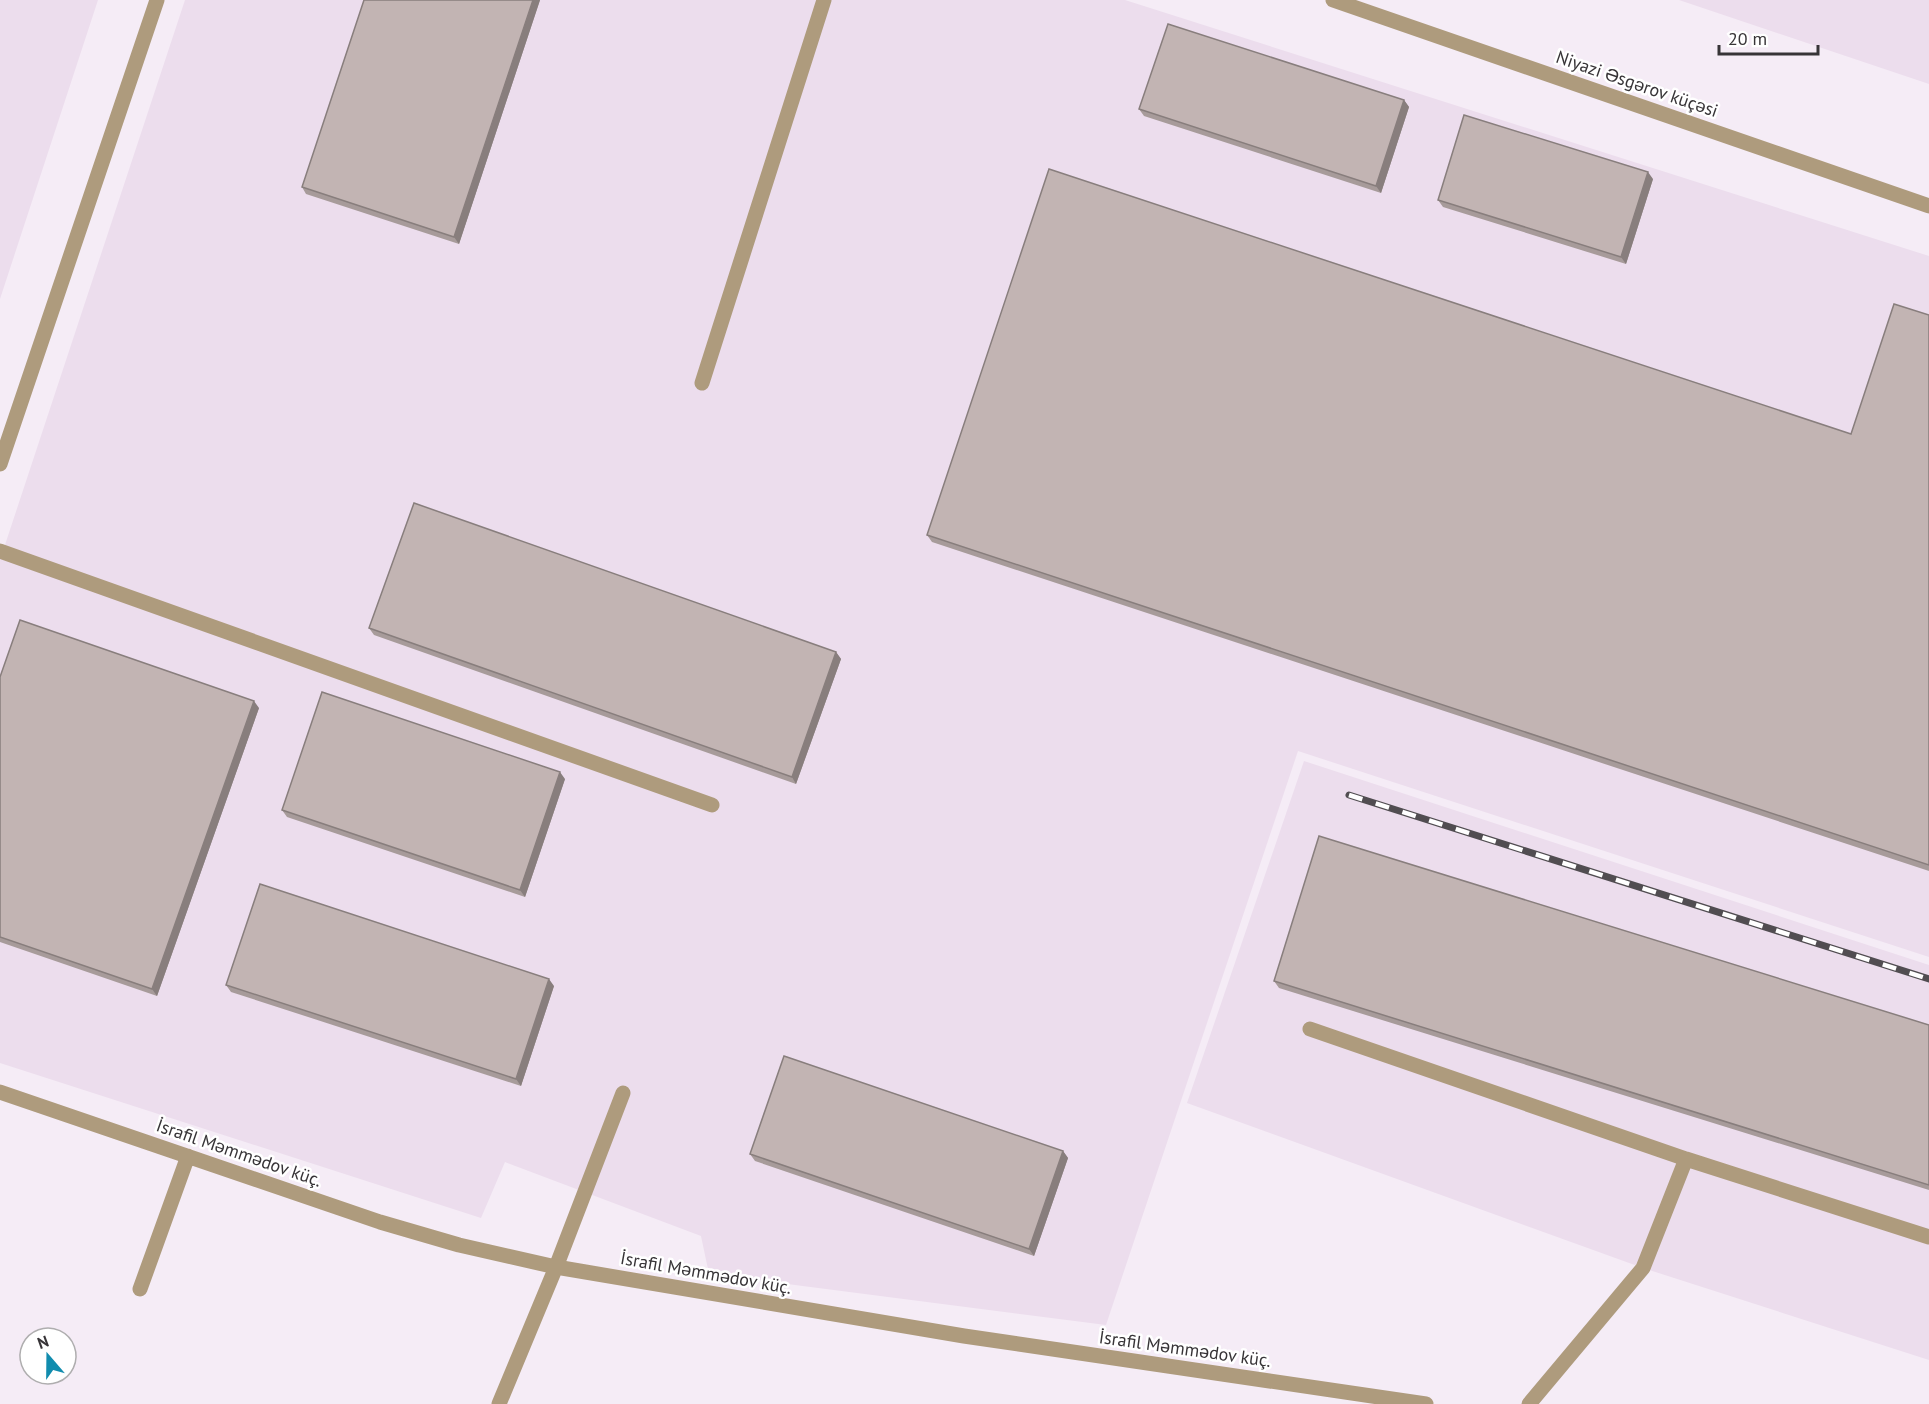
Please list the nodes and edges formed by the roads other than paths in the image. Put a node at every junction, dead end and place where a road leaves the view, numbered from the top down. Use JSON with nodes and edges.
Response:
{"nodes":[{"id":1,"x":157,"y":0,"type":"edge"},
{"id":2,"x":824,"y":0,"type":"edge"},
{"id":3,"x":1333,"y":0,"type":"edge"},
{"id":4,"x":1929,"y":206,"type":"edge"},
{"id":5,"x":702,"y":383,"type":"dead end"},
{"id":6,"x":0,"y":464,"type":"edge"},
{"id":7,"x":0,"y":551,"type":"edge"},
{"id":8,"x":712,"y":805,"type":"dead end"},
{"id":9,"x":1310,"y":1029,"type":"dead end"},
{"id":10,"x":0,"y":1092,"type":"edge"},
{"id":11,"x":623,"y":1093,"type":"dead end"},
{"id":12,"x":188,"y":1155,"type":"junction"},
{"id":13,"x":1686,"y":1159,"type":"junction"},
{"id":14,"x":1929,"y":1237,"type":"edge"},
{"id":15,"x":556,"y":1267,"type":"junction"},
{"id":16,"x":140,"y":1289,"type":"dead end"},
{"id":17,"x":500,"y":1404,"type":"edge"},
{"id":18,"x":1426,"y":1404,"type":"edge"},
{"id":19,"x":1529,"y":1404,"type":"edge"}],
"edges":[{"from":1,"to":6,"type":"street"},
{"from":2,"to":5,"type":"street"},
{"from":3,"to":4,"type":"street","name":"Niyazi Əsgərov küçəsi"},
{"from":7,"to":8,"type":"street"},
{"from":9,"to":13,"type":"street"},
{"from":10,"to":12,"type":"street","name":"İsrafil Məmmədov küç."},
{"from":11,"to":15,"type":"street"},
{"from":12,"to":15,"type":"street","name":"İsrafil Məmmədov küç."},
{"from":12,"to":16,"type":"street"},
{"from":13,"to":14,"type":"street"},
{"from":13,"to":19,"type":"street"},
{"from":15,"to":17,"type":"street"},
{"from":15,"to":18,"type":"street","name":"İsrafil Məmmədov küç."}]}
